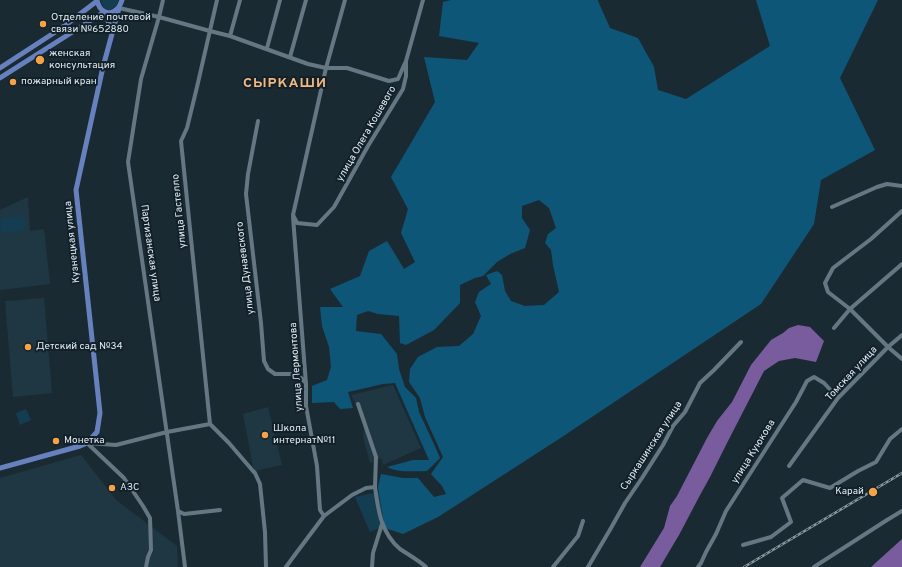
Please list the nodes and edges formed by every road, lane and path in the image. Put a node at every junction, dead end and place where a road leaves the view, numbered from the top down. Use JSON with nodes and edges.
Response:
{"nodes":[{"id":1,"x":97,"y":0,"type":"edge"},
{"id":2,"x":122,"y":0,"type":"edge"},
{"id":3,"x":163,"y":0,"type":"edge"},
{"id":4,"x":217,"y":0,"type":"edge"},
{"id":5,"x":240,"y":0,"type":"edge"},
{"id":6,"x":280,"y":0,"type":"edge"},
{"id":7,"x":306,"y":0,"type":"edge"},
{"id":8,"x":345,"y":0,"type":"edge"},
{"id":9,"x":423,"y":0,"type":"edge"},
{"id":10,"x":119,"y":8,"type":"junction"},
{"id":11,"x":104,"y":12,"type":"junction"},
{"id":12,"x":159,"y":17,"type":"junction"},
{"id":13,"x":112,"y":30,"type":"junction"},
{"id":14,"x":210,"y":31,"type":"junction"},
{"id":15,"x":230,"y":36,"type":"junction"},
{"id":16,"x":267,"y":48,"type":"junction"},
{"id":17,"x":290,"y":57,"type":"junction"},
{"id":18,"x":406,"y":61,"type":"junction"},
{"id":19,"x":0,"y":68,"type":"edge"},
{"id":20,"x":326,"y":68,"type":"junction"},
{"id":21,"x":0,"y":78,"type":"edge"},
{"id":22,"x":258,"y":121,"type":"dead end"},
{"id":23,"x":902,"y":186,"type":"edge"},
{"id":24,"x":832,"y":207,"type":"dead end"},
{"id":25,"x":902,"y":211,"type":"edge"},
{"id":26,"x":293,"y":215,"type":"junction"},
{"id":27,"x":902,"y":264,"type":"edge"},
{"id":28,"x":850,"y":309,"type":"junction"},
{"id":29,"x":834,"y":328,"type":"dead end"},
{"id":30,"x":902,"y":335,"type":"edge"},
{"id":31,"x":741,"y":342,"type":"dead end"},
{"id":32,"x":888,"y":347,"type":"junction"},
{"id":33,"x":902,"y":359,"type":"edge"},
{"id":34,"x":306,"y":384,"type":"junction"},
{"id":35,"x":838,"y":398,"type":"junction"},
{"id":36,"x":358,"y":404,"type":"dead end"},
{"id":37,"x":210,"y":424,"type":"junction"},
{"id":38,"x":902,"y":429,"type":"edge"},
{"id":39,"x":167,"y":432,"type":"junction"},
{"id":40,"x":87,"y":443,"type":"junction"},
{"id":41,"x":789,"y":466,"type":"dead end"},
{"id":42,"x":0,"y":468,"type":"edge"},
{"id":43,"x":375,"y":487,"type":"junction"},
{"id":44,"x":220,"y":510,"type":"dead end"},
{"id":45,"x":178,"y":511,"type":"junction"},
{"id":46,"x":902,"y":511,"type":"edge"},
{"id":47,"x":324,"y":516,"type":"junction"},
{"id":48,"x":583,"y":521,"type":"dead end"},
{"id":49,"x":382,"y":523,"type":"junction"},
{"id":50,"x":743,"y":545,"type":"dead end"},
{"id":51,"x":266,"y":565,"type":"edge"},
{"id":52,"x":146,"y":567,"type":"edge"},
{"id":53,"x":185,"y":567,"type":"edge"},
{"id":54,"x":286,"y":567,"type":"edge"},
{"id":55,"x":372,"y":567,"type":"edge"},
{"id":56,"x":426,"y":567,"type":"edge"},
{"id":57,"x":553,"y":567,"type":"edge"},
{"id":58,"x":588,"y":567,"type":"edge"},
{"id":59,"x":698,"y":567,"type":"edge"},
{"id":60,"x":814,"y":567,"type":"edge"}],
"edges":[{"from":1,"to":11,"type":"main road"},
{"from":1,"to":19,"type":"main road"},
{"from":2,"to":10,"type":"main road","name":"Кузнецкая улица"},
{"from":3,"to":12,"type":"street","name":"Партизанская улица"},
{"from":4,"to":14,"type":"street","name":"улица Гастелло"},
{"from":5,"to":15,"type":"street"},
{"from":6,"to":16,"type":"street"},
{"from":7,"to":17,"type":"street"},
{"from":8,"to":20,"type":"street","name":"улица Лермонтова"},
{"from":9,"to":18,"type":"street","name":"улица Олега Кошевого"},
{"from":10,"to":11,"type":"main road"},
{"from":10,"to":12,"type":"street"},
{"from":10,"to":13,"type":"main road","name":"Кузнецкая улица"},
{"from":11,"to":13,"type":"main road"},
{"from":11,"to":21,"type":"main road"},
{"from":12,"to":14,"type":"street"},
{"from":12,"to":39,"type":"street","name":"Партизанская улица"},
{"from":13,"to":40,"type":"main road","name":"Кузнецкая улица"},
{"from":14,"to":15,"type":"street"},
{"from":14,"to":37,"type":"street","name":"улица Гастелло"},
{"from":15,"to":16,"type":"street"},
{"from":16,"to":17,"type":"street"},
{"from":17,"to":20,"type":"street"},
{"from":18,"to":20,"type":"street"},
{"from":18,"to":26,"type":"street","name":"улица Олега Кошевого"},
{"from":20,"to":26,"type":"street","name":"улица Лермонтова"},
{"from":22,"to":34,"type":"street","name":"улица Дунаевского"},
{"from":23,"to":24,"type":"street"},
{"from":25,"to":28,"type":"street"},
{"from":26,"to":34,"type":"street","name":"улица Лермонтова"},
{"from":27,"to":28,"type":"street"},
{"from":28,"to":29,"type":"street"},
{"from":28,"to":32,"type":"street"},
{"from":30,"to":32,"type":"street","name":"Томская улица"},
{"from":31,"to":58,"type":"street","name":"Сыркашинская улица"},
{"from":32,"to":33,"type":"street"},
{"from":32,"to":35,"type":"street","name":"Томская улица"},
{"from":34,"to":47,"type":"street","name":"улица Лермонтова"},
{"from":35,"to":41,"type":"street","name":"Томская улица"},
{"from":35,"to":59,"type":"street","name":"улица Куюкова"},
{"from":36,"to":43,"type":"street"},
{"from":37,"to":39,"type":"street"},
{"from":37,"to":51,"type":"street"},
{"from":38,"to":50,"type":"street"},
{"from":39,"to":40,"type":"street"},
{"from":39,"to":45,"type":"street","name":"Партизанская улица"},
{"from":40,"to":42,"type":"main road"},
{"from":40,"to":52,"type":"street"},
{"from":43,"to":47,"type":"street"},
{"from":43,"to":49,"type":"street"},
{"from":44,"to":45,"type":"street"},
{"from":45,"to":53,"type":"street","name":"Партизанская улица"},
{"from":46,"to":60,"type":"street"},
{"from":47,"to":54,"type":"street"},
{"from":48,"to":57,"type":"street"},
{"from":49,"to":55,"type":"street"},
{"from":49,"to":56,"type":"street"}]}
